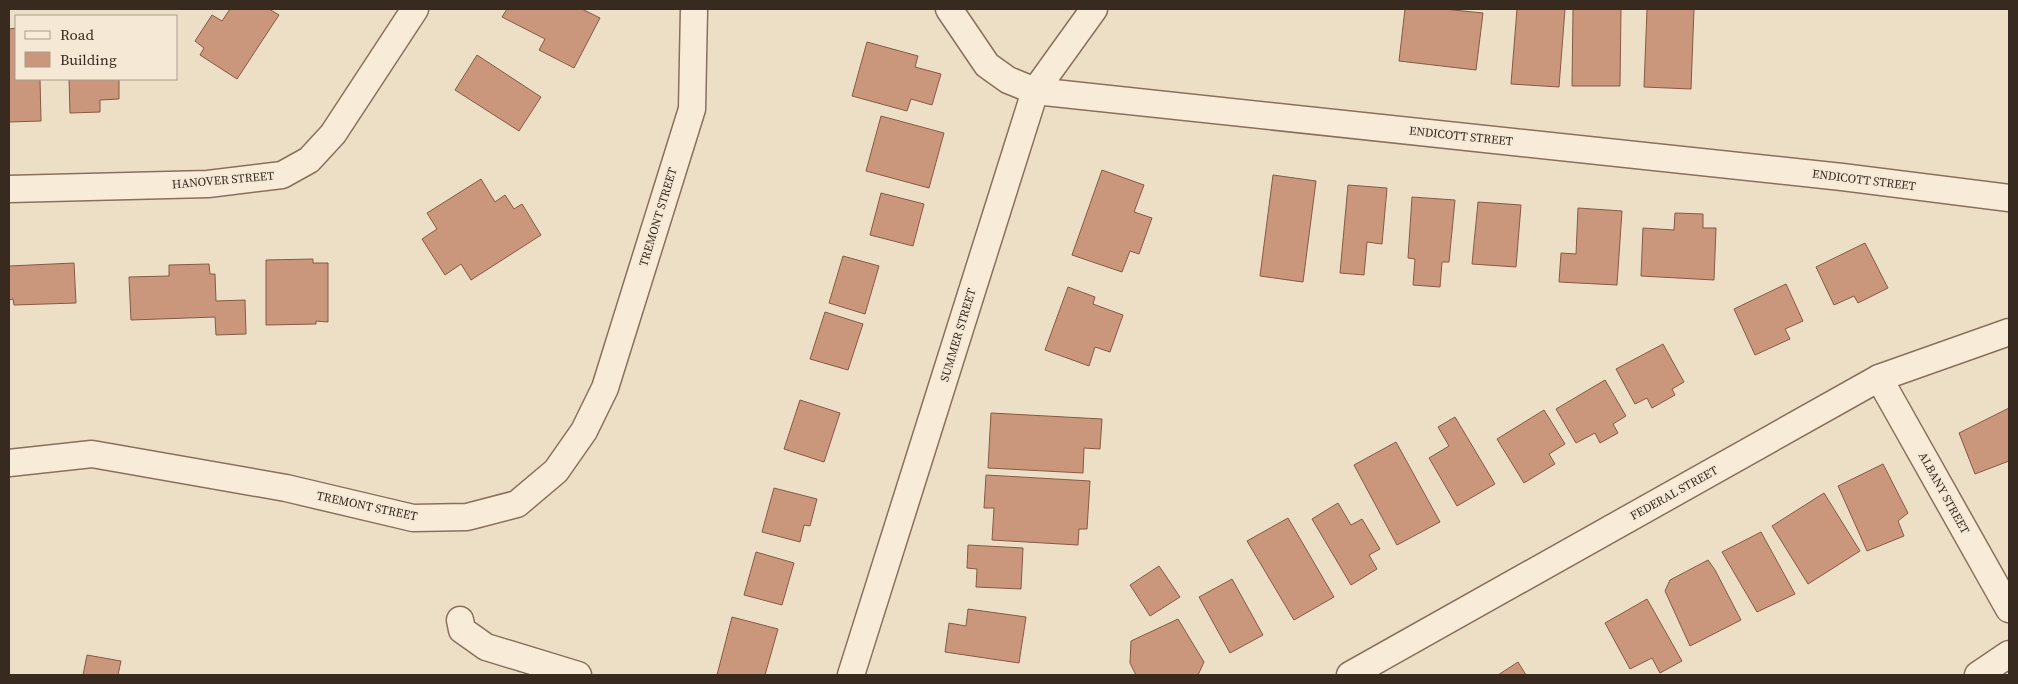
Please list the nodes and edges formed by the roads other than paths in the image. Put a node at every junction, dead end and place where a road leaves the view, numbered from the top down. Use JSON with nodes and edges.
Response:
{"nodes":[{"id":1,"x":415,"y":9,"type":"edge"},
{"id":2,"x":694,"y":9,"type":"edge"},
{"id":3,"x":949,"y":9,"type":"edge"},
{"id":4,"x":1094,"y":9,"type":"edge"},
{"id":5,"x":1035,"y":91,"type":"junction"},
{"id":6,"x":9,"y":189,"type":"edge"},
{"id":7,"x":2009,"y":198,"type":"edge"},
{"id":8,"x":2009,"y":332,"type":"edge"},
{"id":9,"x":1879,"y":378,"type":"junction"},
{"id":10,"x":9,"y":464,"type":"edge"},
{"id":11,"x":2009,"y":609,"type":"edge"},
{"id":12,"x":460,"y":620,"type":"dead end"},
{"id":13,"x":2009,"y":654,"type":"edge"},
{"id":14,"x":578,"y":675,"type":"edge"},
{"id":15,"x":851,"y":675,"type":"edge"},
{"id":16,"x":1350,"y":675,"type":"edge"},
{"id":17,"x":1978,"y":675,"type":"edge"}],
"edges":[{"from":1,"to":6,"type":"street","name":"HANOVER STREET"},
{"from":2,"to":10,"type":"street","name":"TREMONT STREET"},
{"from":3,"to":5,"type":"street","name":"ENDICOTT STREET"},
{"from":4,"to":5,"type":"street","name":"SUMMER STREET"},
{"from":5,"to":7,"type":"street","name":"ENDICOTT STREET"},
{"from":5,"to":15,"type":"street","name":"SUMMER STREET"},
{"from":8,"to":9,"type":"street","name":"FEDERAL STREET"},
{"from":9,"to":11,"type":"street","name":"ALBANY STREET"},
{"from":9,"to":16,"type":"street","name":"FEDERAL STREET"},
{"from":12,"to":14,"type":"street"},
{"from":13,"to":17,"type":"street"}]}
